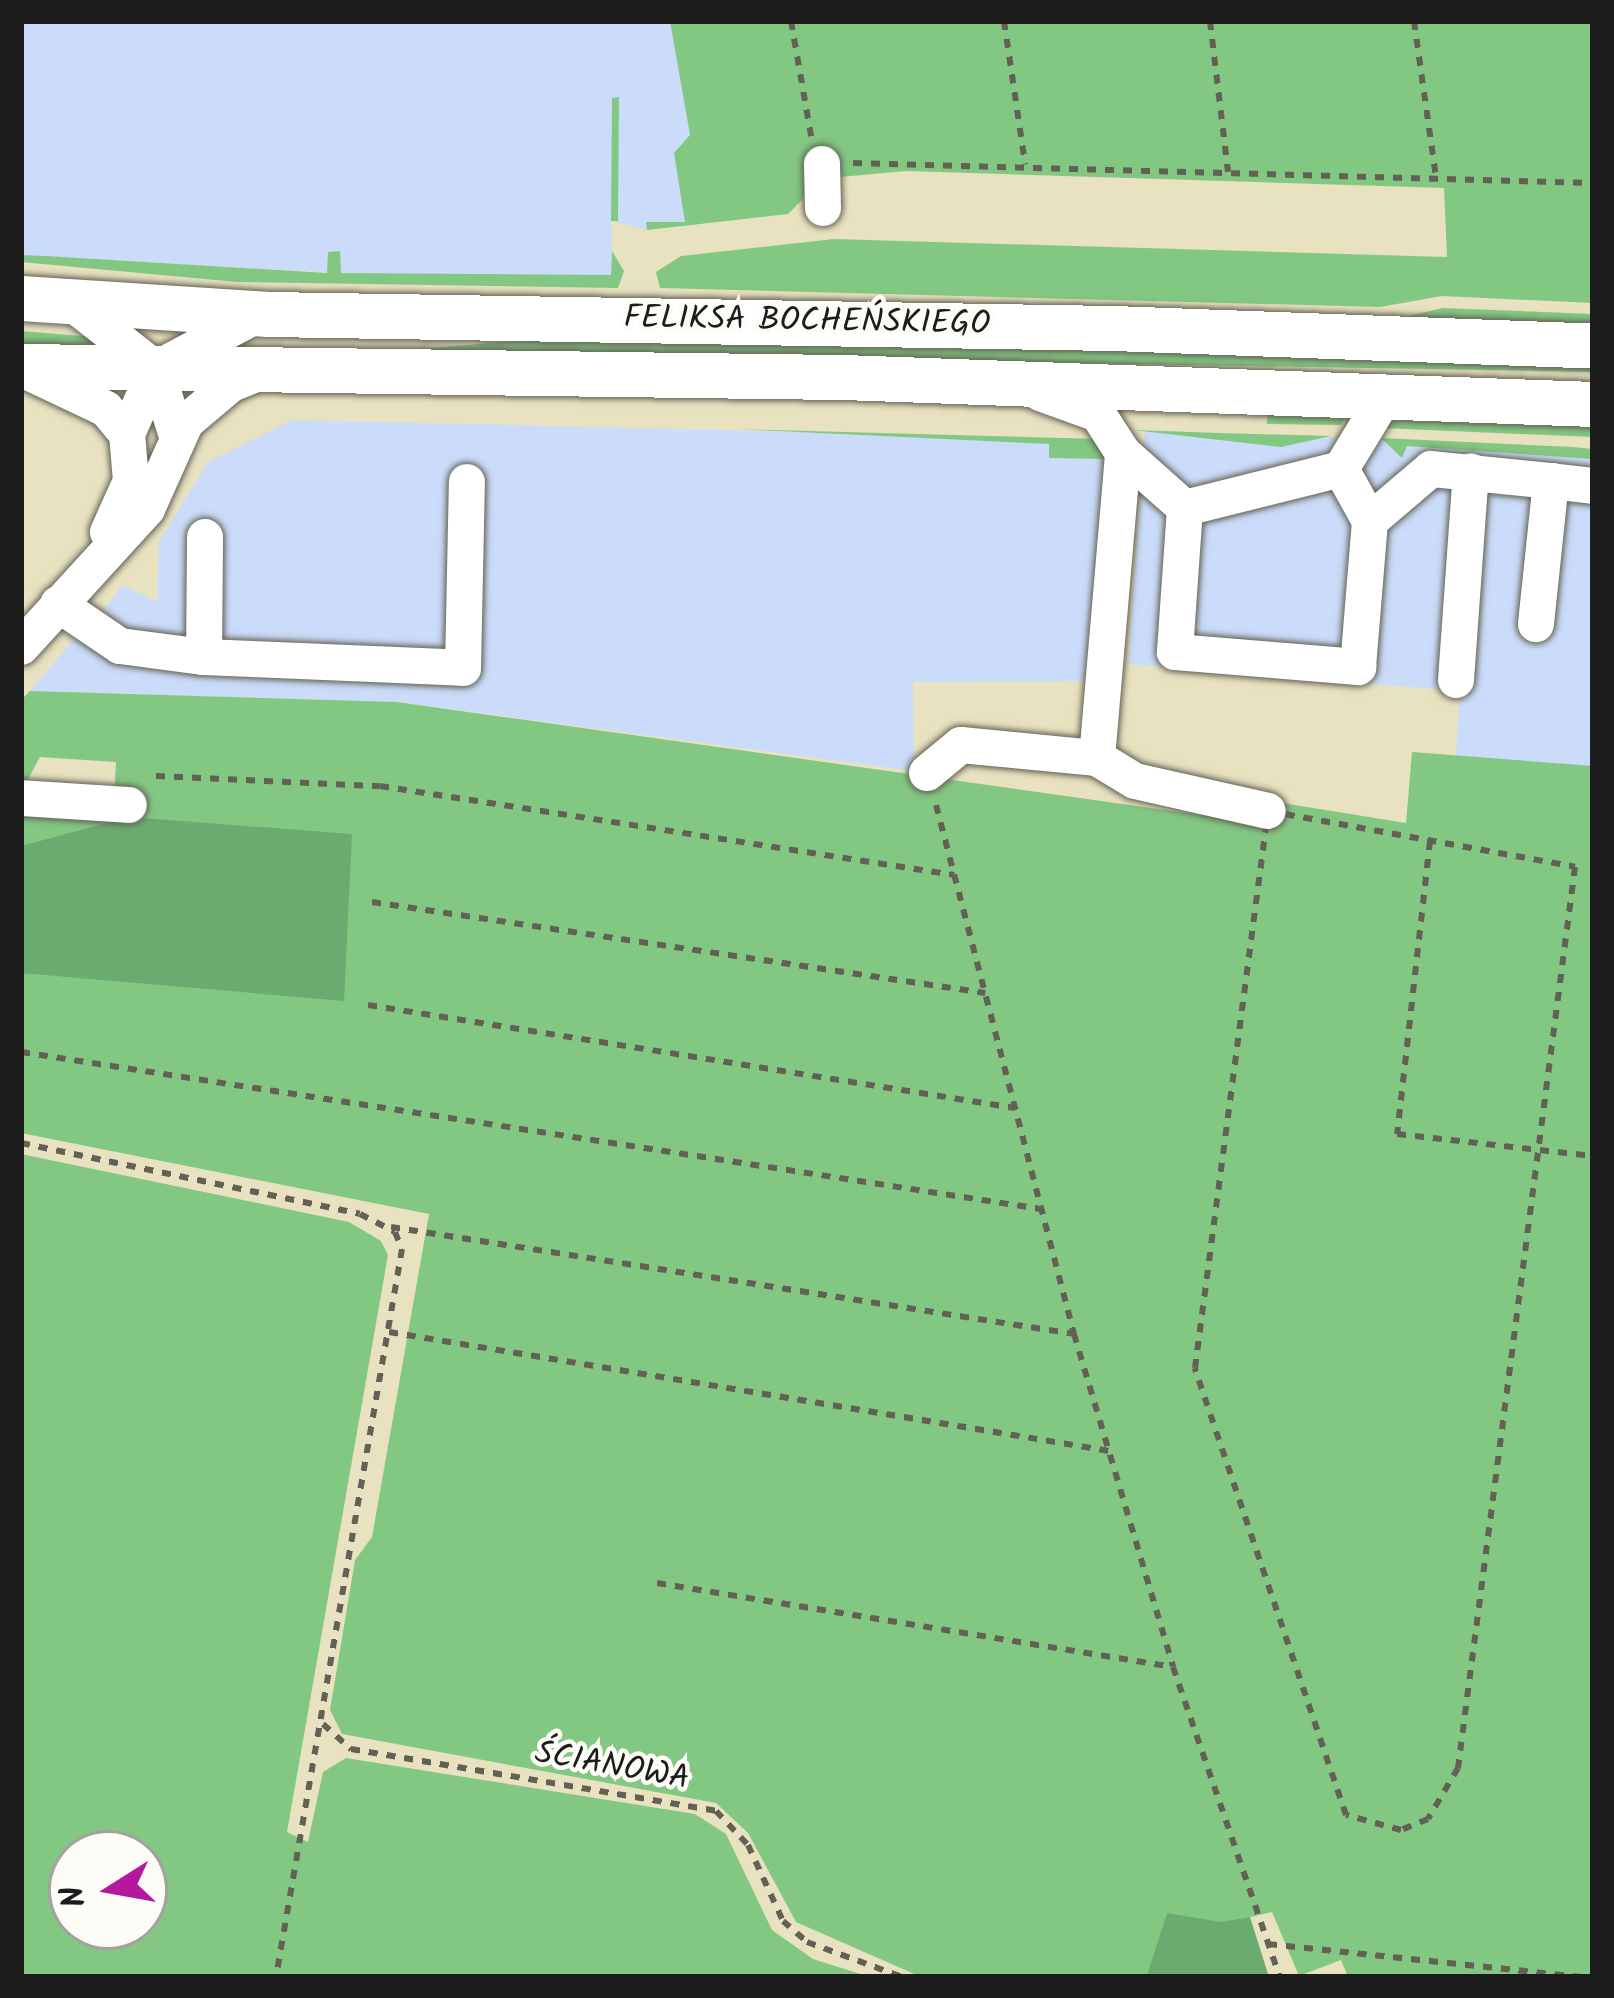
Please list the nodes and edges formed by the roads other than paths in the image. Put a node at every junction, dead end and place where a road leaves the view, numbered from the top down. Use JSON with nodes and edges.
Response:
{"nodes":[{"id":1,"x":823,"y":164,"type":"road end"},
{"id":2,"x":823,"y":208,"type":"dead end"},
{"id":3,"x":21,"y":298,"type":"edge"},
{"id":4,"x":68,"y":300,"type":"junction"},
{"id":5,"x":260,"y":314,"type":"junction"},
{"id":6,"x":1593,"y":346,"type":"edge"},
{"id":7,"x":21,"y":368,"type":"edge"},
{"id":8,"x":156,"y":369,"type":"junction"},
{"id":9,"x":264,"y":371,"type":"junction"},
{"id":10,"x":1008,"y":382,"type":"junction"},
{"id":11,"x":1387,"y":393,"type":"junction"},
{"id":12,"x":1593,"y":404,"type":"edge"},
{"id":13,"x":127,"y":434,"type":"junction"},
{"id":14,"x":176,"y":436,"type":"junction"},
{"id":15,"x":1123,"y":453,"type":"junction"},
{"id":16,"x":1341,"y":469,"type":"junction"},
{"id":17,"x":1472,"y":472,"type":"junction"},
{"id":18,"x":1551,"y":481,"type":"junction"},
{"id":19,"x":466,"y":482,"type":"dead end"},
{"id":20,"x":1593,"y":486,"type":"edge"},
{"id":21,"x":1185,"y":508,"type":"junction"},
{"id":22,"x":1370,"y":520,"type":"junction"},
{"id":23,"x":205,"y":537,"type":"dead end"},
{"id":24,"x":85,"y":573,"type":"junction"},
{"id":25,"x":58,"y":604,"type":"junction"},
{"id":26,"x":1536,"y":624,"type":"dead end"},
{"id":27,"x":21,"y":647,"type":"edge"},
{"id":28,"x":205,"y":657,"type":"junction"},
{"id":29,"x":1456,"y":680,"type":"dead end"},
{"id":30,"x":1097,"y":758,"type":"junction"},
{"id":31,"x":927,"y":772,"type":"road end"},
{"id":32,"x":21,"y":798,"type":"edge"},
{"id":33,"x":129,"y":805,"type":"dead end"},
{"id":34,"x":1268,"y":811,"type":"road end"}],
"edges":[{"from":1,"to":2,"type":"street"},
{"from":3,"to":4,"type":"main road","name":"FELIKSA BOCHEŃSKIEGO"},
{"from":4,"to":5,"type":"main road","name":"FELIKSA BOCHEŃSKIEGO"},
{"from":4,"to":8,"type":"street"},
{"from":5,"to":6,"type":"main road","name":"FELIKSA BOCHEŃSKIEGO"},
{"from":5,"to":8,"type":"street"},
{"from":7,"to":8,"type":"main road","name":"FELIKSA BOCHEŃSKIEGO"},
{"from":7,"to":13,"type":"street"},
{"from":8,"to":9,"type":"main road","name":"FELIKSA BOCHEŃSKIEGO"},
{"from":8,"to":13,"type":"street"},
{"from":8,"to":14,"type":"street"},
{"from":9,"to":10,"type":"main road","name":"FELIKSA BOCHEŃSKIEGO"},
{"from":9,"to":14,"type":"street"},
{"from":10,"to":11,"type":"main road","name":"FELIKSA BOCHEŃSKIEGO"},
{"from":10,"to":15,"type":"street"},
{"from":11,"to":12,"type":"main road","name":"FELIKSA BOCHEŃSKIEGO"},
{"from":11,"to":16,"type":"street"},
{"from":13,"to":24,"type":"street"},
{"from":14,"to":24,"type":"street"},
{"from":15,"to":21,"type":"street"},
{"from":15,"to":30,"type":"street"},
{"from":16,"to":21,"type":"street"},
{"from":16,"to":22,"type":"street"},
{"from":17,"to":18,"type":"street"},
{"from":17,"to":22,"type":"street"},
{"from":17,"to":29,"type":"street"},
{"from":18,"to":20,"type":"street"},
{"from":18,"to":26,"type":"street"},
{"from":19,"to":28,"type":"street"},
{"from":21,"to":22,"type":"street"},
{"from":23,"to":28,"type":"street"},
{"from":24,"to":25,"type":"street"},
{"from":25,"to":27,"type":"street"},
{"from":25,"to":28,"type":"street"},
{"from":30,"to":31,"type":"street"},
{"from":30,"to":34,"type":"street"},
{"from":32,"to":33,"type":"street"}]}
